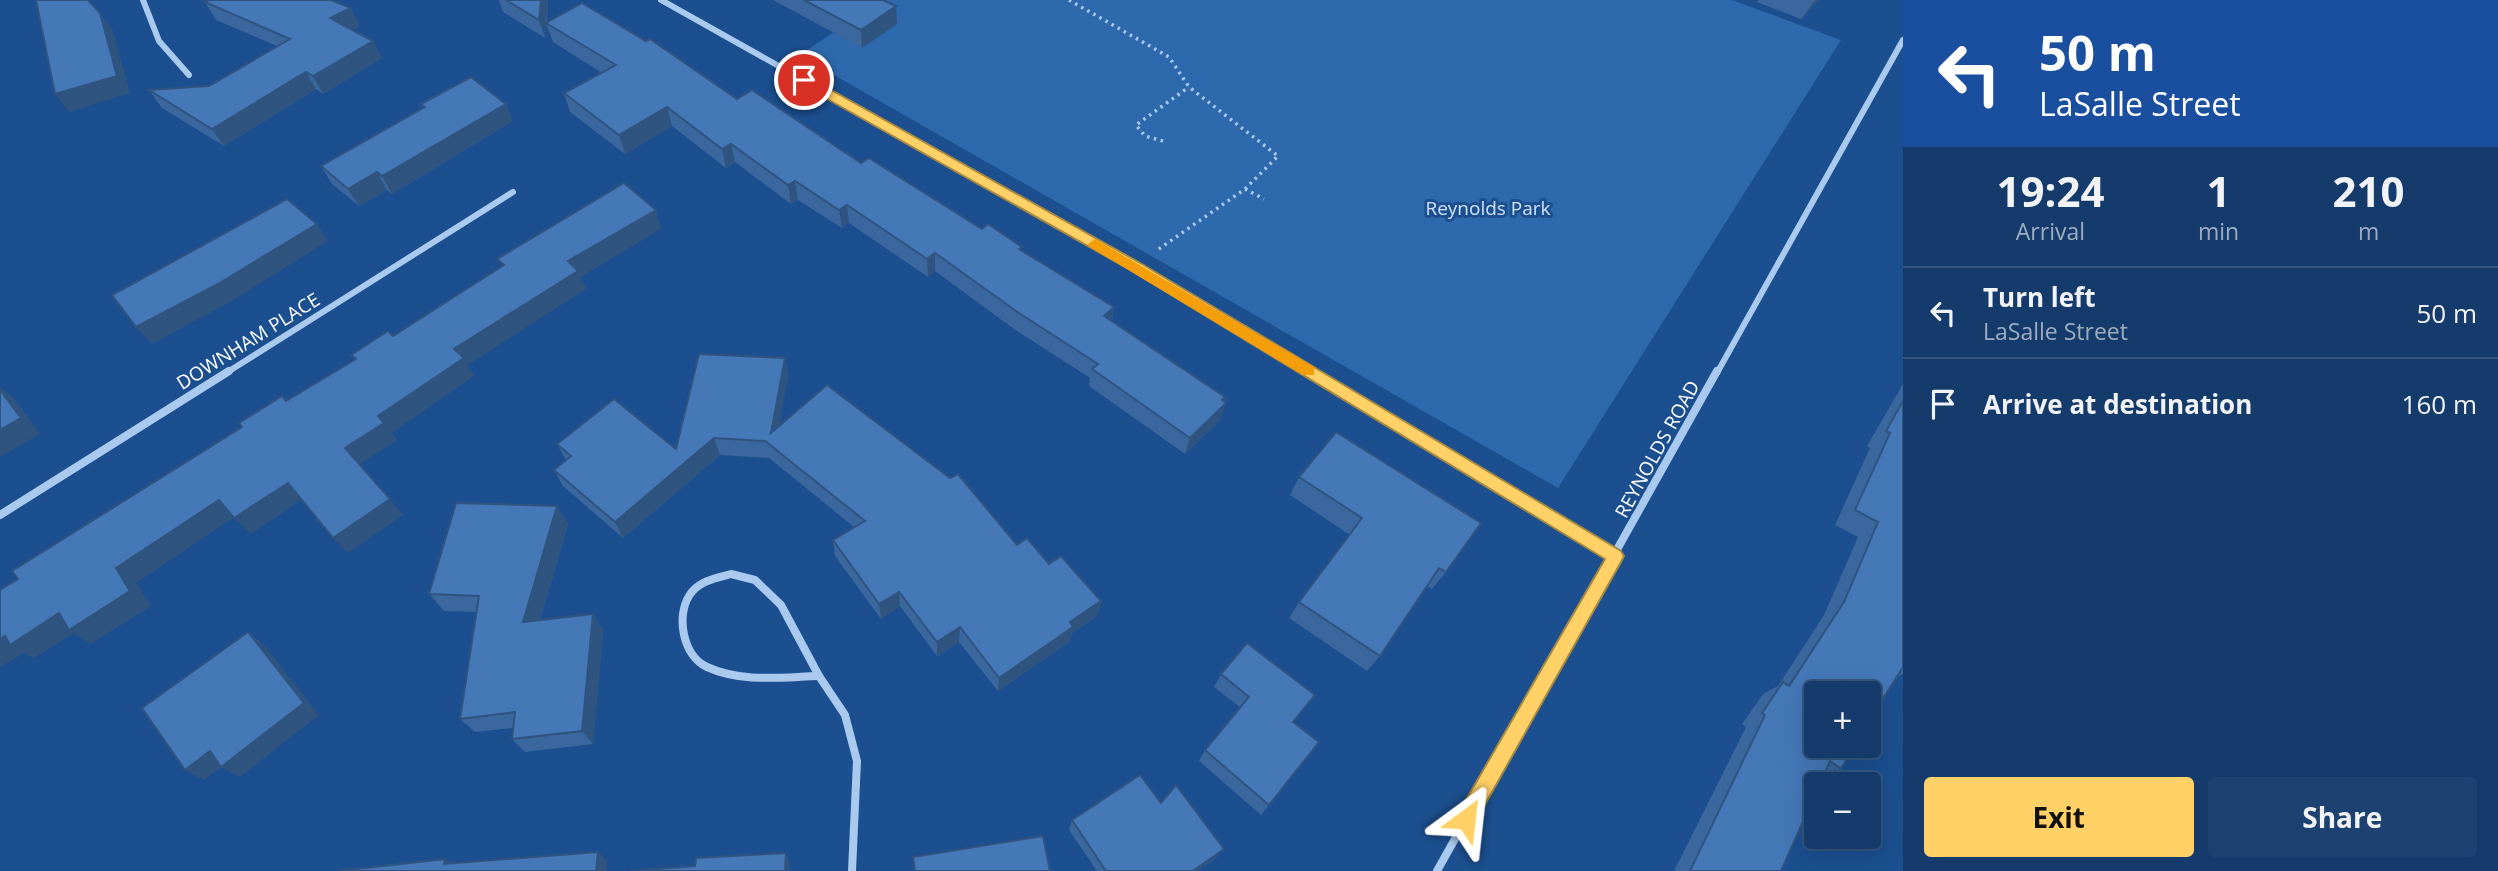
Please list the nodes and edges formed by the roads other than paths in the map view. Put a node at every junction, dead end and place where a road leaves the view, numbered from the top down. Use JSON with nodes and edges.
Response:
{"nodes":[{"id":1,"x":143,"y":0,"type":"edge"},
{"id":2,"x":661,"y":0,"type":"edge"},
{"id":3,"x":1903,"y":40,"type":"edge"},
{"id":4,"x":189,"y":75,"type":"dead end"},
{"id":5,"x":513,"y":192,"type":"dead end"},
{"id":6,"x":0,"y":516,"type":"edge"},
{"id":7,"x":1615,"y":556,"type":"junction"},
{"id":8,"x":820,"y":676,"type":"junction"},
{"id":9,"x":852,"y":871,"type":"edge"},
{"id":10,"x":1437,"y":871,"type":"edge"}],
"edges":[{"from":1,"to":4,"type":"street"},
{"from":2,"to":7,"type":"street"},
{"from":3,"to":7,"type":"street","name":"REYNOLDS ROAD"},
{"from":5,"to":6,"type":"street","name":"DOWNHAM PLACE"},
{"from":7,"to":10,"type":"street","name":"REYNOLDS ROAD"},
{"from":8,"to":8,"type":"street"},
{"from":8,"to":9,"type":"street"}]}
